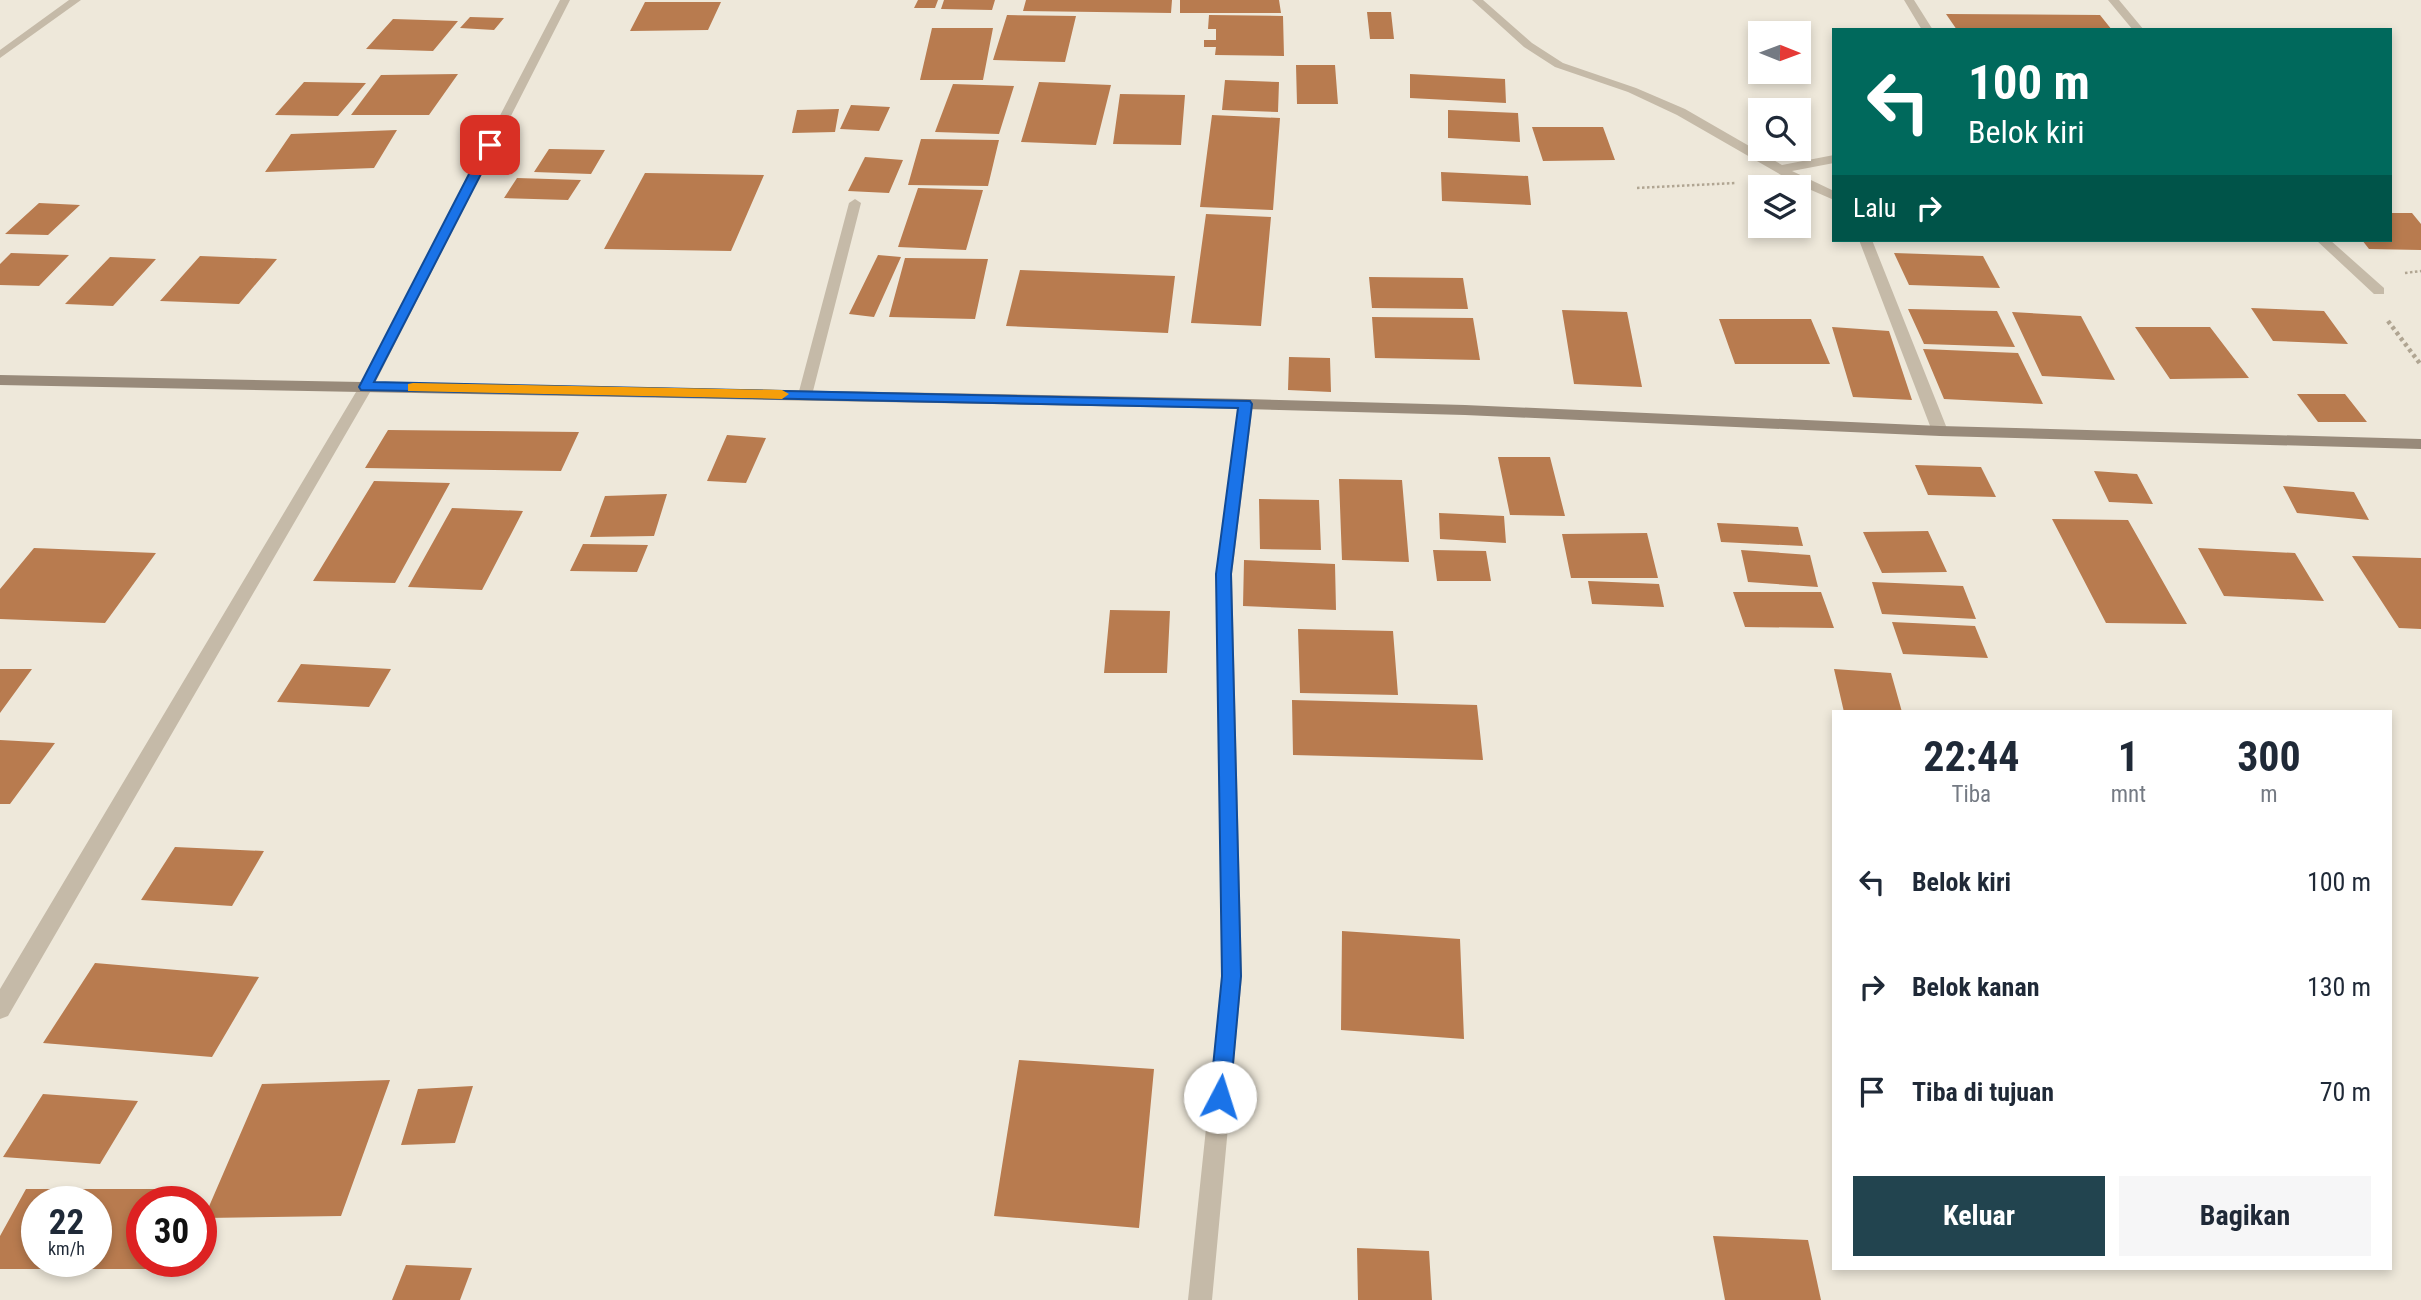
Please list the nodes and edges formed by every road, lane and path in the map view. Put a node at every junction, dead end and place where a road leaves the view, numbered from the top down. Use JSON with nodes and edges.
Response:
{"nodes":[{"id":1,"x":76,"y":0,"type":"edge"},
{"id":2,"x":565,"y":0,"type":"edge"},
{"id":3,"x":1477,"y":0,"type":"edge"},
{"id":4,"x":1909,"y":0,"type":"edge"},
{"id":5,"x":2113,"y":0,"type":"edge"},
{"id":6,"x":1927,"y":28,"type":"edge"},
{"id":7,"x":2137,"y":28,"type":"edge"},
{"id":8,"x":0,"y":55,"type":"edge"},
{"id":9,"x":1832,"y":159,"type":"edge"},
{"id":10,"x":1781,"y":169,"type":"junction"},
{"id":11,"x":1790,"y":175,"type":"edge"},
{"id":12,"x":1748,"y":182,"type":"edge"},
{"id":13,"x":1811,"y":186,"type":"edge"},
{"id":14,"x":1637,"y":188,"type":"dead end"},
{"id":15,"x":1832,"y":195,"type":"edge"},
{"id":16,"x":855,"y":203,"type":"dead end"},
{"id":17,"x":1866,"y":242,"type":"edge"},
{"id":18,"x":2324,"y":242,"type":"edge"},
{"id":19,"x":2379,"y":291,"type":"dead end"},
{"id":20,"x":0,"y":380,"type":"edge"},
{"id":21,"x":366,"y":387,"type":"junction"},
{"id":22,"x":805,"y":395,"type":"junction"},
{"id":23,"x":1245,"y":404,"type":"junction"},
{"id":24,"x":1940,"y":431,"type":"junction"},
{"id":25,"x":2421,"y":444,"type":"edge"},
{"id":26,"x":0,"y":1009,"type":"edge"},
{"id":27,"x":1200,"y":1300,"type":"edge"}],
"edges":[{"from":1,"to":8,"type":"street"},
{"from":2,"to":21,"type":"street"},
{"from":3,"to":10,"type":"street"},
{"from":4,"to":6,"type":"street"},
{"from":5,"to":7,"type":"street"},
{"from":9,"to":10,"type":"street"},
{"from":10,"to":11,"type":"street"},
{"from":12,"to":14,"type":"path"},
{"from":13,"to":15,"type":"street"},
{"from":16,"to":22,"type":"street"},
{"from":17,"to":24,"type":"street"},
{"from":18,"to":19,"type":"street"},
{"from":20,"to":21,"type":"main road"},
{"from":21,"to":22,"type":"main road"},
{"from":21,"to":26,"type":"street"},
{"from":22,"to":23,"type":"main road"},
{"from":23,"to":24,"type":"main road"},
{"from":23,"to":27,"type":"street"},
{"from":24,"to":25,"type":"main road"}]}
